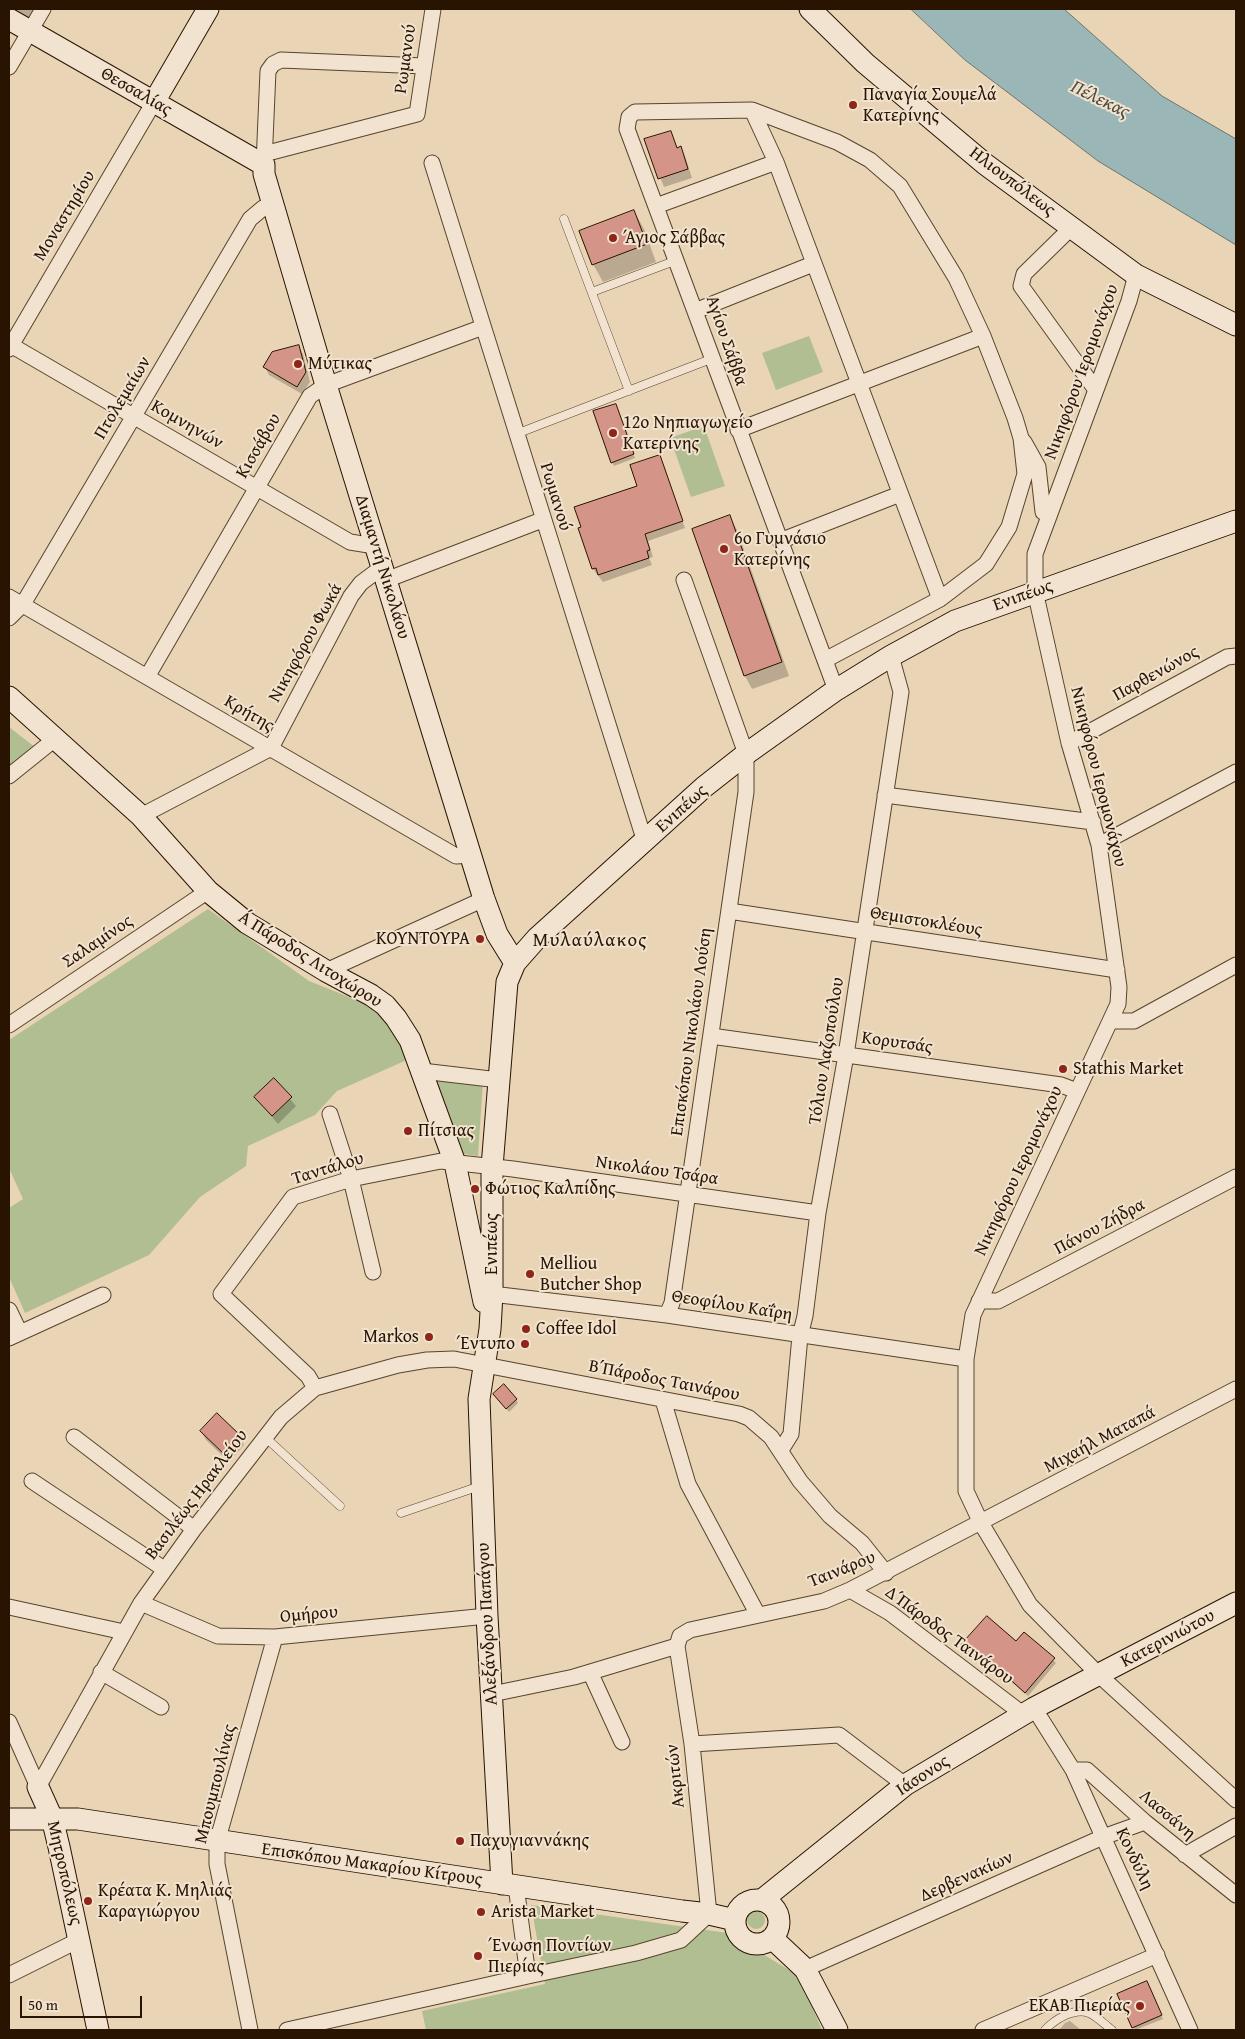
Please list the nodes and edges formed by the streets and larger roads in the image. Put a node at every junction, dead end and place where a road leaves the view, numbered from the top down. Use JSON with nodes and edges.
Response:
{"nodes":[{"id":1,"x":43,"y":9,"type":"edge"},
{"id":2,"x":208,"y":9,"type":"edge"},
{"id":3,"x":433,"y":9,"type":"edge"},
{"id":4,"x":810,"y":9,"type":"edge"},
{"id":5,"x":9,"y":19,"type":"edge"},
{"id":6,"x":30,"y":31,"type":"junction"},
{"id":7,"x":424,"y":66,"type":"junction"},
{"id":8,"x":9,"y":67,"type":"edge"},
{"id":9,"x":154,"y":102,"type":"junction"},
{"id":10,"x":752,"y":110,"type":"junction"},
{"id":11,"x":264,"y":160,"type":"junction"},
{"id":12,"x":776,"y":162,"type":"junction"},
{"id":13,"x":432,"y":163,"type":"dead end"},
{"id":14,"x":275,"y":204,"type":"junction"},
{"id":15,"x":656,"y":206,"type":"junction"},
{"id":16,"x":1072,"y":228,"type":"junction"},
{"id":17,"x":813,"y":264,"type":"junction"},
{"id":18,"x":1136,"y":274,"type":"junction"},
{"id":19,"x":696,"y":311,"type":"junction"},
{"id":20,"x":1236,"y":325,"type":"edge"},
{"id":21,"x":483,"y":327,"type":"junction"},
{"id":22,"x":983,"y":336,"type":"junction"},
{"id":23,"x":9,"y":346,"type":"edge"},
{"id":24,"x":857,"y":383,"type":"junction"},
{"id":25,"x":326,"y":385,"type":"junction"},
{"id":26,"x":1096,"y":390,"type":"junction"},
{"id":27,"x":134,"y":416,"type":"junction"},
{"id":28,"x":738,"y":430,"type":"junction"},
{"id":29,"x":1021,"y":438,"type":"junction"},
{"id":30,"x":258,"y":487,"type":"junction"},
{"id":31,"x":900,"y":494,"type":"junction"},
{"id":32,"x":1049,"y":516,"type":"junction"},
{"id":33,"x":542,"y":520,"type":"junction"},
{"id":34,"x":1236,"y":521,"type":"edge"},
{"id":35,"x":780,"y":541,"type":"junction"},
{"id":36,"x":375,"y":546,"type":"junction"},
{"id":37,"x":383,"y":574,"type":"junction"},
{"id":38,"x":684,"y":580,"type":"dead end"},
{"id":39,"x":1035,"y":591,"type":"junction"},
{"id":40,"x":9,"y":596,"type":"edge"},
{"id":41,"x":940,"y":599,"type":"junction"},
{"id":42,"x":22,"y":604,"type":"junction"},
{"id":43,"x":9,"y":618,"type":"edge"},
{"id":44,"x":891,"y":656,"type":"junction"},
{"id":45,"x":1236,"y":656,"type":"edge"},
{"id":46,"x":825,"y":660,"type":"junction"},
{"id":47,"x":147,"y":676,"type":"junction"},
{"id":48,"x":836,"y":690,"type":"junction"},
{"id":49,"x":9,"y":698,"type":"edge"},
{"id":50,"x":55,"y":739,"type":"junction"},
{"id":51,"x":1069,"y":743,"type":"junction"},
{"id":52,"x":271,"y":748,"type":"junction"},
{"id":53,"x":746,"y":754,"type":"junction"},
{"id":54,"x":1236,"y":772,"type":"edge"},
{"id":55,"x":9,"y":776,"type":"edge"},
{"id":56,"x":885,"y":795,"type":"junction"},
{"id":57,"x":141,"y":816,"type":"junction"},
{"id":58,"x":1093,"y":822,"type":"junction"},
{"id":59,"x":645,"y":842,"type":"junction"},
{"id":60,"x":1100,"y":845,"type":"junction"},
{"id":61,"x":472,"y":855,"type":"junction"},
{"id":62,"x":208,"y":891,"type":"junction"},
{"id":63,"x":484,"y":899,"type":"junction"},
{"id":64,"x":729,"y":911,"type":"junction"},
{"id":65,"x":865,"y":932,"type":"junction"},
{"id":66,"x":515,"y":963,"type":"junction"},
{"id":67,"x":1236,"y":965,"type":"edge"},
{"id":68,"x":1117,"y":970,"type":"junction"},
{"id":69,"x":326,"y":971,"type":"junction"},
{"id":70,"x":1111,"y":1021,"type":"junction"},
{"id":71,"x":9,"y":1025,"type":"edge"},
{"id":72,"x":711,"y":1036,"type":"junction"},
{"id":73,"x":846,"y":1055,"type":"junction"},
{"id":74,"x":422,"y":1071,"type":"junction"},
{"id":75,"x":499,"y":1080,"type":"junction"},
{"id":76,"x":1077,"y":1091,"type":"junction"},
{"id":77,"x":330,"y":1114,"type":"dead end"},
{"id":78,"x":456,"y":1163,"type":"junction"},
{"id":79,"x":492,"y":1166,"type":"junction"},
{"id":80,"x":1236,"y":1177,"type":"edge"},
{"id":81,"x":351,"y":1179,"type":"junction"},
{"id":82,"x":688,"y":1194,"type":"junction"},
{"id":83,"x":818,"y":1213,"type":"junction"},
{"id":84,"x":372,"y":1272,"type":"dead end"},
{"id":85,"x":492,"y":1294,"type":"junction"},
{"id":86,"x":103,"y":1295,"type":"dead end"},
{"id":87,"x":979,"y":1301,"type":"junction"},
{"id":88,"x":9,"y":1310,"type":"edge"},
{"id":89,"x":667,"y":1315,"type":"junction"},
{"id":90,"x":490,"y":1329,"type":"junction"},
{"id":91,"x":14,"y":1336,"type":"edge"},
{"id":92,"x":800,"y":1336,"type":"junction"},
{"id":93,"x":966,"y":1359,"type":"junction"},
{"id":94,"x":484,"y":1364,"type":"junction"},
{"id":95,"x":314,"y":1388,"type":"junction"},
{"id":96,"x":1236,"y":1390,"type":"edge"},
{"id":97,"x":663,"y":1400,"type":"junction"},
{"id":98,"x":74,"y":1437,"type":"dead end"},
{"id":99,"x":781,"y":1450,"type":"junction"},
{"id":100,"x":32,"y":1481,"type":"dead end"},
{"id":101,"x":981,"y":1523,"type":"junction"},
{"id":102,"x":194,"y":1529,"type":"junction"},
{"id":103,"x":164,"y":1570,"type":"junction"},
{"id":104,"x":886,"y":1573,"type":"junction"},
{"id":105,"x":850,"y":1590,"type":"junction"},
{"id":106,"x":141,"y":1603,"type":"junction"},
{"id":107,"x":1236,"y":1603,"type":"edge"},
{"id":108,"x":9,"y":1606,"type":"edge"},
{"id":109,"x":758,"y":1615,"type":"junction"},
{"id":110,"x":487,"y":1616,"type":"junction"},
{"id":111,"x":124,"y":1632,"type":"junction"},
{"id":112,"x":275,"y":1637,"type":"junction"},
{"id":113,"x":678,"y":1641,"type":"junction"},
{"id":114,"x":100,"y":1672,"type":"junction"},
{"id":115,"x":590,"y":1672,"type":"junction"},
{"id":116,"x":1099,"y":1675,"type":"junction"},
{"id":117,"x":492,"y":1694,"type":"junction"},
{"id":118,"x":161,"y":1706,"type":"dead end"},
{"id":119,"x":1029,"y":1711,"type":"junction"},
{"id":120,"x":9,"y":1722,"type":"edge"},
{"id":121,"x":622,"y":1742,"type":"dead end"},
{"id":122,"x":692,"y":1744,"type":"junction"},
{"id":123,"x":1073,"y":1770,"type":"junction"},
{"id":124,"x":905,"y":1785,"type":"junction"},
{"id":125,"x":38,"y":1787,"type":"junction"},
{"id":126,"x":1236,"y":1800,"type":"edge"},
{"id":127,"x":52,"y":1818,"type":"junction"},
{"id":128,"x":9,"y":1819,"type":"edge"},
{"id":129,"x":1145,"y":1822,"type":"junction"},
{"id":130,"x":1236,"y":1826,"type":"edge"},
{"id":131,"x":1103,"y":1838,"type":"junction"},
{"id":132,"x":216,"y":1842,"type":"junction"},
{"id":133,"x":1185,"y":1854,"type":"junction"},
{"id":134,"x":509,"y":1885,"type":"junction"},
{"id":135,"x":1236,"y":1894,"type":"edge"},
{"id":136,"x":762,"y":1900,"type":"junction"},
{"id":137,"x":709,"y":1914,"type":"junction"},
{"id":138,"x":735,"y":1920,"type":"junction"},
{"id":139,"x":772,"y":1938,"type":"junction"},
{"id":140,"x":79,"y":1940,"type":"junction"},
{"id":141,"x":1157,"y":1955,"type":"junction"},
{"id":142,"x":805,"y":1969,"type":"junction"},
{"id":143,"x":9,"y":1975,"type":"edge"},
{"id":144,"x":528,"y":1976,"type":"junction"},
{"id":145,"x":98,"y":2030,"type":"edge"},
{"id":146,"x":250,"y":2030,"type":"edge"},
{"id":147,"x":287,"y":2030,"type":"edge"},
{"id":148,"x":837,"y":2030,"type":"edge"},
{"id":149,"x":983,"y":2030,"type":"edge"},
{"id":150,"x":1190,"y":2030,"type":"edge"}],
"edges":[{"from":1,"to":6,"type":"street"},
{"from":2,"to":9,"type":"street"},
{"from":3,"to":7,"type":"street","name":"Ρωμανού"},
{"from":4,"to":16,"type":"street","name":"Ηλιουπόλεως"},
{"from":5,"to":6,"type":"street","name":"Θεσσαλίας"},
{"from":6,"to":8,"type":"street"},
{"from":6,"to":9,"type":"street","name":"Θεσσαλίας"},
{"from":7,"to":11,"type":"street","name":"Ρωμανού"},
{"from":7,"to":11,"type":"street"},
{"from":9,"to":11,"type":"street","name":"Θεσσαλίας"},
{"from":9,"to":23,"type":"street","name":"Μοναστηρίου"},
{"from":10,"to":12,"type":"street"},
{"from":10,"to":15,"type":"street","name":"Αγίου Σάββα"},
{"from":10,"to":22,"type":"street"},
{"from":11,"to":14,"type":"street","name":"Διαμαντή Νικολάου"},
{"from":12,"to":15,"type":"street"},
{"from":12,"to":17,"type":"street"},
{"from":13,"to":21,"type":"street","name":"Ρωμανού"},
{"from":14,"to":25,"type":"street","name":"Διαμαντή Νικολάου"},
{"from":14,"to":27,"type":"street","name":"Πτολεμαίων"},
{"from":15,"to":19,"type":"street","name":"Αγίου Σάββα"},
{"from":16,"to":18,"type":"street","name":"Ηλιουπόλεως"},
{"from":16,"to":26,"type":"street"},
{"from":17,"to":19,"type":"street"},
{"from":17,"to":24,"type":"street"},
{"from":18,"to":20,"type":"street","name":"Ηλιουπόλεως"},
{"from":18,"to":26,"type":"street","name":"Νικηφόρου Ιερομονάχου"},
{"from":19,"to":28,"type":"street","name":"Αγίου Σάββα"},
{"from":21,"to":25,"type":"street","name":"Κισσάβου"},
{"from":21,"to":33,"type":"street","name":"Ρωμανού"},
{"from":22,"to":24,"type":"street"},
{"from":22,"to":29,"type":"street"},
{"from":23,"to":27,"type":"street","name":"Κομνηνών"},
{"from":24,"to":28,"type":"street"},
{"from":24,"to":31,"type":"street"},
{"from":25,"to":30,"type":"street","name":"Κισσάβου"},
{"from":25,"to":36,"type":"street","name":"Διαμαντή Νικολάου"},
{"from":26,"to":32,"type":"street","name":"Νικηφόρου Ιερομονάχου"},
{"from":27,"to":30,"type":"street","name":"Κομνηνών"},
{"from":27,"to":42,"type":"street","name":"Πτολεμαίων"},
{"from":28,"to":35,"type":"street","name":"Αγίου Σάββα"},
{"from":29,"to":32,"type":"street"},
{"from":29,"to":41,"type":"street"},
{"from":30,"to":36,"type":"street","name":"Κομνηνών"},
{"from":30,"to":47,"type":"street","name":"Κισσάβου"},
{"from":31,"to":35,"type":"street"},
{"from":31,"to":41,"type":"street"},
{"from":32,"to":39,"type":"street","name":"Νικηφόρου Ιερομονάχου"},
{"from":33,"to":37,"type":"street","name":"Νικηφόρου Φωκά"},
{"from":33,"to":59,"type":"street","name":"Ρωμανού"},
{"from":34,"to":39,"type":"street","name":"Ενιπέως"},
{"from":35,"to":46,"type":"street","name":"Αγίου Σάββα"},
{"from":36,"to":37,"type":"street","name":"Διαμαντή Νικολάου"},
{"from":37,"to":52,"type":"street","name":"Νικηφόρου Φωκά"},
{"from":37,"to":61,"type":"street","name":"Διαμαντή Νικολάου"},
{"from":38,"to":53,"type":"street","name":"Επισκόπου Νικολάου Λούση"},
{"from":39,"to":44,"type":"street","name":"Ενιπέως"},
{"from":39,"to":51,"type":"street","name":"Νικηφόρου Ιερομονάχου"},
{"from":40,"to":42,"type":"street","name":"Κρήτης"},
{"from":41,"to":46,"type":"street"},
{"from":42,"to":43,"type":"street","name":"Πτολεμαίων"},
{"from":42,"to":47,"type":"street","name":"Κρήτης"},
{"from":44,"to":48,"type":"street","name":"Ενιπέως"},
{"from":44,"to":56,"type":"street","name":"Τόλιου Λαζοπούλου"},
{"from":45,"to":51,"type":"street","name":"Παρθενώνος"},
{"from":46,"to":48,"type":"street","name":"Αγίου Σάββα"},
{"from":47,"to":52,"type":"street","name":"Κρήτης"},
{"from":48,"to":53,"type":"street","name":"Ενιπέως"},
{"from":49,"to":50,"type":"street","name":"Α΄ Πάροδος Λιτοχώρου"},
{"from":50,"to":55,"type":"street"},
{"from":50,"to":57,"type":"street","name":"Α΄ Πάροδος Λιτοχώρου"},
{"from":51,"to":58,"type":"street","name":"Νικηφόρου Ιερομονάχου"},
{"from":52,"to":57,"type":"street"},
{"from":52,"to":61,"type":"street","name":"Κρήτης"},
{"from":53,"to":59,"type":"street","name":"Ενιπέως"},
{"from":53,"to":64,"type":"street","name":"Επισκόπου Νικολάου Λούση"},
{"from":54,"to":60,"type":"street"},
{"from":56,"to":58,"type":"street"},
{"from":56,"to":65,"type":"street","name":"Τόλιου Λαζοπούλου"},
{"from":57,"to":62,"type":"street","name":"Α΄ Πάροδος Λιτοχώρου"},
{"from":58,"to":60,"type":"street","name":"Νικηφόρου Ιερομονάχου"},
{"from":59,"to":66,"type":"street","name":"Ενιπέως"},
{"from":60,"to":68,"type":"street","name":"Νικηφόρου Ιερομονάχου"},
{"from":61,"to":63,"type":"street","name":"Διαμαντή Νικολάου"},
{"from":62,"to":69,"type":"street","name":"Α΄ Πάροδος Λιτοχώρου"},
{"from":62,"to":71,"type":"street","name":"Σαλαμίνος"},
{"from":63,"to":66,"type":"street","name":"Διαμαντή Νικολάου"},
{"from":63,"to":69,"type":"street"},
{"from":64,"to":65,"type":"street","name":"Θεμιστοκλέους"},
{"from":64,"to":72,"type":"street","name":"Επισκόπου Νικολάου Λούση"},
{"from":65,"to":68,"type":"street","name":"Θεμιστοκλέους"},
{"from":65,"to":73,"type":"street","name":"Τόλιου Λαζοπούλου"},
{"from":66,"to":75,"type":"street","name":"Ενιπέως"},
{"from":67,"to":70,"type":"street"},
{"from":68,"to":70,"type":"street","name":"Νικηφόρου Ιερομονάχου"},
{"from":69,"to":74,"type":"street","name":"Α΄ Πάροδος Λιτοχώρου"},
{"from":70,"to":76,"type":"street","name":"Νικηφόρου Ιερομονάχου"},
{"from":72,"to":73,"type":"street","name":"Κορυτσάς"},
{"from":72,"to":82,"type":"street","name":"Επισκόπου Νικολάου Λούση"},
{"from":73,"to":76,"type":"street","name":"Κορυτσάς"},
{"from":73,"to":83,"type":"street","name":"Τόλιου Λαζοπούλου"},
{"from":74,"to":75,"type":"street"},
{"from":74,"to":78,"type":"street","name":"Α΄ Πάροδος Λιτοχώρου"},
{"from":75,"to":79,"type":"street","name":"Ενιπέως"},
{"from":76,"to":87,"type":"street","name":"Νικηφόρου Ιερομονάχου"},
{"from":77,"to":81,"type":"street"},
{"from":78,"to":79,"type":"street","name":"Ταντάλου"},
{"from":78,"to":81,"type":"street","name":"Ταντάλου"},
{"from":78,"to":90,"type":"street","name":"Α΄ Πάροδος Λιτοχώρου"},
{"from":79,"to":82,"type":"street","name":"Νικολάου Τσάρα"},
{"from":79,"to":85,"type":"street","name":"Ενιπέως"},
{"from":80,"to":87,"type":"street","name":"Πάνου Ζήδρα"},
{"from":81,"to":84,"type":"street"},
{"from":81,"to":95,"type":"street","name":"Ταντάλου"},
{"from":82,"to":83,"type":"street","name":"Νικολάου Τσάρα"},
{"from":82,"to":89,"type":"street","name":"Επισκόπου Νικολάου Λούση"},
{"from":83,"to":92,"type":"street","name":"Τόλιου Λαζοπούλου"},
{"from":85,"to":89,"type":"street","name":"Θεοφίλου Καΐρη"},
{"from":85,"to":90,"type":"street","name":"Ενιπέως"},
{"from":86,"to":91,"type":"street"},
{"from":87,"to":93,"type":"street","name":"Νικηφόρου Ιερομονάχου"},
{"from":88,"to":91,"type":"street"},
{"from":89,"to":92,"type":"street","name":"Θεοφίλου Καΐρη"},
{"from":90,"to":94,"type":"street","name":"Ενιπέως"},
{"from":92,"to":93,"type":"street","name":"Θεοφίλου Καΐρη"},
{"from":92,"to":99,"type":"street","name":"Τόλιου Λαζοπούλου"},
{"from":93,"to":101,"type":"street","name":"Νικηφόρου Ιερομονάχου"},
{"from":94,"to":95,"type":"street","name":"Βασιλέως Ηρακλείου"},
{"from":94,"to":97,"type":"street","name":"Β΄ Πάροδος Ταινάρου"},
{"from":94,"to":110,"type":"street","name":"Αλεξάνδρου Παπάγου"},
{"from":95,"to":102,"type":"street","name":"Βασιλέως Ηρακλείου"},
{"from":96,"to":101,"type":"street","name":"Μιχαήλ Ματαπά"},
{"from":97,"to":99,"type":"street","name":"Β΄ Πάροδος Ταινάρου"},
{"from":97,"to":109,"type":"street"},
{"from":98,"to":102,"type":"street"},
{"from":99,"to":104,"type":"street","name":"Β΄ Πάροδος Ταινάρου"},
{"from":100,"to":103,"type":"street"},
{"from":101,"to":104,"type":"street","name":"Ταινάρου"},
{"from":101,"to":116,"type":"street","name":"Νικηφόρου Ιερομονάχου"},
{"from":102,"to":103,"type":"street","name":"Βασιλέως Ηρακλείου"},
{"from":103,"to":106,"type":"street","name":"Βασιλέως Ηρακλείου"},
{"from":104,"to":105,"type":"street","name":"Ταινάρου"},
{"from":105,"to":109,"type":"street","name":"Ταινάρου"},
{"from":105,"to":119,"type":"street","name":"Δ΄ Πάροδος Ταινάρου"},
{"from":106,"to":111,"type":"street","name":"Βασιλέως Ηρακλείου"},
{"from":106,"to":112,"type":"street","name":"Ομήρου"},
{"from":107,"to":116,"type":"street","name":"Κατερινιώτου"},
{"from":108,"to":111,"type":"street"},
{"from":109,"to":113,"type":"street","name":"Ταινάρου"},
{"from":110,"to":112,"type":"street","name":"Ομήρου"},
{"from":110,"to":117,"type":"street","name":"Αλεξάνδρου Παπάγου"},
{"from":111,"to":114,"type":"street","name":"Βασιλέως Ηρακλείου"},
{"from":112,"to":132,"type":"street","name":"Μπουμπουλίνας"},
{"from":113,"to":115,"type":"street","name":"Ταινάρου"},
{"from":113,"to":122,"type":"street","name":"Ακριτών"},
{"from":114,"to":118,"type":"street"},
{"from":114,"to":125,"type":"street","name":"Βασιλέως Ηρακλείου"},
{"from":115,"to":117,"type":"street","name":"Ταινάρου"},
{"from":115,"to":121,"type":"street"},
{"from":116,"to":119,"type":"street","name":"Ιάσονος"},
{"from":116,"to":126,"type":"street","name":"Νικηφόρου Ιερομονάχου"},
{"from":117,"to":134,"type":"street","name":"Αλεξάνδρου Παπάγου"},
{"from":119,"to":123,"type":"street","name":"Κονδύλη"},
{"from":119,"to":124,"type":"street","name":"Ιάσονος"},
{"from":120,"to":125,"type":"street","name":"Μητροπόλεως"},
{"from":122,"to":124,"type":"street"},
{"from":122,"to":137,"type":"street","name":"Ακριτών"},
{"from":123,"to":129,"type":"street","name":"Λασσάνη"},
{"from":123,"to":131,"type":"street","name":"Κονδύλη"},
{"from":124,"to":136,"type":"street","name":"Ιάσονος"},
{"from":125,"to":127,"type":"street","name":"Μητροπόλεως"},
{"from":127,"to":128,"type":"street","name":"Επισκόπου Μακαρίου Κίτρους"},
{"from":127,"to":132,"type":"street","name":"Επισκόπου Μακαρίου Κίτρους"},
{"from":127,"to":140,"type":"street","name":"Μητροπόλεως"},
{"from":129,"to":131,"type":"street","name":"Δερβενακίων"},
{"from":129,"to":133,"type":"street","name":"Λασσάνη"},
{"from":130,"to":133,"type":"street"},
{"from":131,"to":141,"type":"street","name":"Κονδύλη"},
{"from":131,"to":142,"type":"street","name":"Δερβενακίων"},
{"from":132,"to":134,"type":"street","name":"Επισκόπου Μακαρίου Κίτρους"},
{"from":132,"to":146,"type":"street","name":"Μπουμπουλίνας"},
{"from":133,"to":135,"type":"street","name":"Λασσάνη"},
{"from":134,"to":137,"type":"street","name":"Επισκόπου Μακαρίου Κίτρους"},
{"from":134,"to":144,"type":"street"},
{"from":136,"to":138,"type":"street"},
{"from":136,"to":139,"type":"street"},
{"from":137,"to":138,"type":"street","name":"Επισκόπου Μακαρίου Κίτρους"},
{"from":137,"to":144,"type":"street"},
{"from":138,"to":139,"type":"street"},
{"from":139,"to":142,"type":"street"},
{"from":140,"to":143,"type":"street"},
{"from":140,"to":145,"type":"street","name":"Μητροπόλεως"},
{"from":141,"to":149,"type":"street"},
{"from":141,"to":150,"type":"street","name":"Κονδύλη"},
{"from":142,"to":148,"type":"street"},
{"from":144,"to":147,"type":"street"}]}
